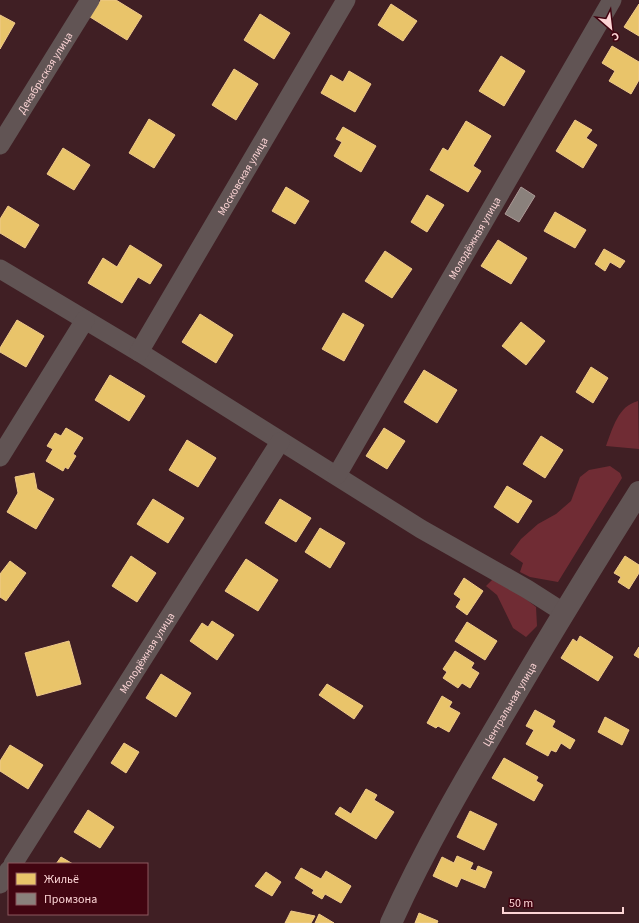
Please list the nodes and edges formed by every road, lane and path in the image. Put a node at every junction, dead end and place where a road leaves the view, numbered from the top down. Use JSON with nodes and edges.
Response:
{"nodes":[{"id":1,"x":90,"y":0,"type":"edge"},
{"id":2,"x":346,"y":0,"type":"edge"},
{"id":3,"x":612,"y":0,"type":"edge"},
{"id":4,"x":0,"y":145,"type":"edge"},
{"id":5,"x":0,"y":269,"type":"edge"},
{"id":6,"x":85,"y":320,"type":"junction"},
{"id":7,"x":139,"y":352,"type":"junction"},
{"id":8,"x":280,"y":442,"type":"junction"},
{"id":9,"x":0,"y":457,"type":"edge"},
{"id":10,"x":337,"y":476,"type":"junction"},
{"id":11,"x":639,"y":492,"type":"edge"},
{"id":12,"x":563,"y":612,"type":"junction"},
{"id":13,"x":14,"y":863,"type":"edge"},
{"id":14,"x":8,"y":872,"type":"edge"},
{"id":15,"x":0,"y":884,"type":"edge"},
{"id":16,"x":391,"y":923,"type":"edge"}],
"edges":[{"from":1,"to":4,"type":"street","name":"Декабрьская улица"},
{"from":2,"to":7,"type":"street","name":"Московская улица"},
{"from":3,"to":10,"type":"street","name":"Молодёжная улица"},
{"from":5,"to":6,"type":"street"},
{"from":6,"to":7,"type":"street"},
{"from":6,"to":9,"type":"street"},
{"from":7,"to":8,"type":"street"},
{"from":8,"to":10,"type":"street"},
{"from":8,"to":13,"type":"street","name":"Молодёжная улица"},
{"from":10,"to":12,"type":"street"},
{"from":11,"to":12,"type":"street","name":"Центральная улица"},
{"from":12,"to":16,"type":"street","name":"Центральная улица"},
{"from":14,"to":15,"type":"street"}]}
